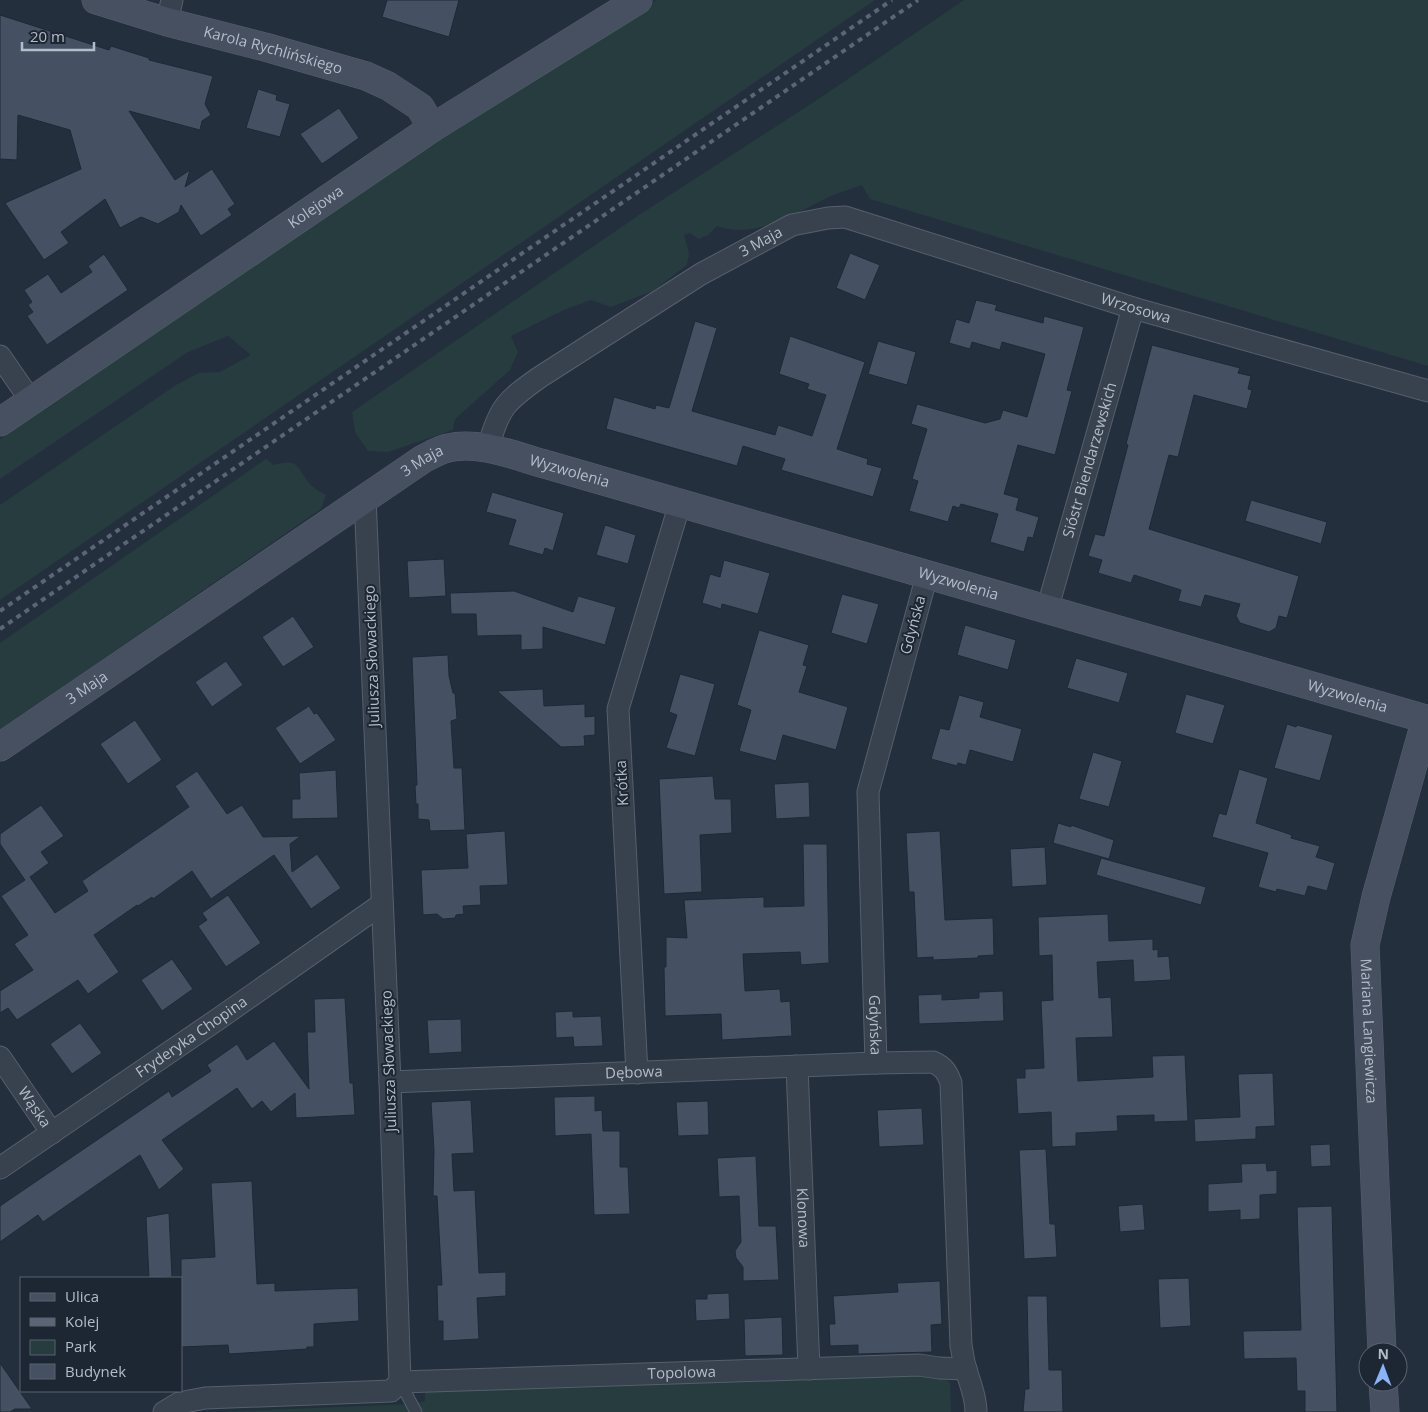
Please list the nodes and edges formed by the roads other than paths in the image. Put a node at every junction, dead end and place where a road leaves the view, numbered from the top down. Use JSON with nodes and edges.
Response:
{"nodes":[{"id":1,"x":96,"y":0,"type":"edge"},
{"id":2,"x":638,"y":0,"type":"edge"},
{"id":3,"x":170,"y":11,"type":"edge"},
{"id":4,"x":432,"y":128,"type":"junction"},
{"id":5,"x":845,"y":217,"type":"joint"},
{"id":6,"x":1133,"y":308,"type":"junction"},
{"id":7,"x":0,"y":356,"type":"edge"},
{"id":8,"x":1428,"y":390,"type":"edge"},
{"id":9,"x":30,"y":401,"type":"junction"},
{"id":10,"x":0,"y":422,"type":"edge"},
{"id":11,"x":488,"y":448,"type":"junction"},
{"id":12,"x":365,"y":497,"type":"junction"},
{"id":13,"x":680,"y":503,"type":"junction"},
{"id":14,"x":927,"y":575,"type":"junction"},
{"id":15,"x":1047,"y":610,"type":"junction"},
{"id":16,"x":1427,"y":719,"type":"edge"},
{"id":17,"x":0,"y":747,"type":"edge"},
{"id":18,"x":382,"y":904,"type":"junction"},
{"id":19,"x":0,"y":1057,"type":"edge"},
{"id":20,"x":876,"y":1063,"type":"junction"},
{"id":21,"x":797,"y":1066,"type":"junction"},
{"id":22,"x":637,"y":1072,"type":"junction"},
{"id":23,"x":390,"y":1082,"type":"junction"},
{"id":24,"x":52,"y":1133,"type":"junction"},
{"id":25,"x":0,"y":1168,"type":"edge"},
{"id":26,"x":1382,"y":1342,"type":"edge"},
{"id":27,"x":809,"y":1369,"type":"junction"},
{"id":28,"x":966,"y":1369,"type":"junction"},
{"id":29,"x":400,"y":1382,"type":"junction"},
{"id":30,"x":1384,"y":1392,"type":"edge"},
{"id":31,"x":164,"y":1412,"type":"edge"},
{"id":32,"x":416,"y":1412,"type":"edge"},
{"id":33,"x":976,"y":1412,"type":"edge"},
{"id":34,"x":1385,"y":1412,"type":"edge"}],
"edges":[{"from":1,"to":3,"type":"street","name":"Karola Rychlińskiego"},
{"from":2,"to":4,"type":"street","name":"Kolejowa"},
{"from":3,"to":4,"type":"street","name":"Karola Rychlińskiego"},
{"from":4,"to":9,"type":"street","name":"Kolejowa"},
{"from":5,"to":6,"type":"street","name":"Wrzosowa"},
{"from":5,"to":11,"type":"street","name":"3 Maja"},
{"from":6,"to":8,"type":"street","name":"Wrzosowa"},
{"from":6,"to":15,"type":"street","name":"Sióstr Biendarzewskich"},
{"from":7,"to":9,"type":"street"},
{"from":9,"to":10,"type":"street","name":"Kolejowa"},
{"from":11,"to":12,"type":"street","name":"3 Maja"},
{"from":11,"to":13,"type":"street","name":"Wyzwolenia"},
{"from":12,"to":17,"type":"street","name":"3 Maja"},
{"from":12,"to":18,"type":"street","name":"Juliusza Słowackiego"},
{"from":13,"to":14,"type":"street","name":"Wyzwolenia"},
{"from":13,"to":22,"type":"street","name":"Krótka"},
{"from":14,"to":15,"type":"street","name":"Wyzwolenia"},
{"from":14,"to":20,"type":"street","name":"Gdyńska"},
{"from":15,"to":16,"type":"street","name":"Wyzwolenia"},
{"from":16,"to":26,"type":"street","name":"Mariana Langiewicza"},
{"from":18,"to":23,"type":"street","name":"Juliusza Słowackiego"},
{"from":18,"to":24,"type":"street","name":"Fryderyka Chopina"},
{"from":19,"to":24,"type":"street","name":"Wąska"},
{"from":20,"to":21,"type":"street","name":"Dębowa"},
{"from":20,"to":28,"type":"street","name":"Gdyńska"},
{"from":21,"to":22,"type":"street","name":"Dębowa"},
{"from":21,"to":27,"type":"street","name":"Klonowa"},
{"from":22,"to":23,"type":"street","name":"Dębowa"},
{"from":23,"to":29,"type":"street","name":"Juliusza Słowackiego"},
{"from":24,"to":25,"type":"street","name":"Fryderyka Chopina"},
{"from":27,"to":28,"type":"street","name":"Topolowa"},
{"from":27,"to":29,"type":"street","name":"Topolowa"},
{"from":28,"to":33,"type":"street","name":"Gdyńska"},
{"from":29,"to":31,"type":"street"},
{"from":29,"to":32,"type":"lane"},
{"from":30,"to":34,"type":"street"}]}
